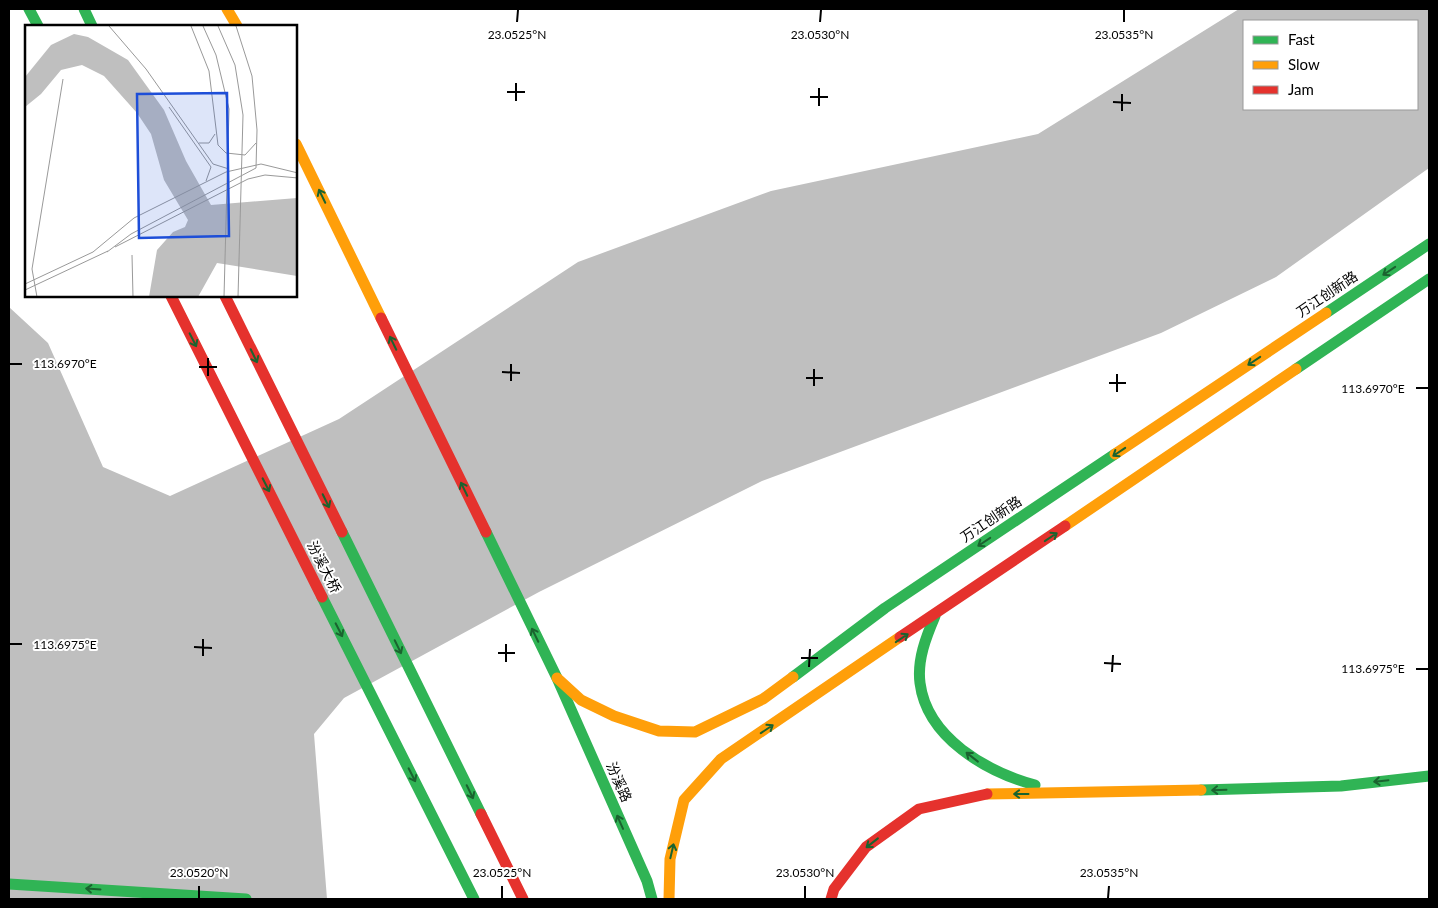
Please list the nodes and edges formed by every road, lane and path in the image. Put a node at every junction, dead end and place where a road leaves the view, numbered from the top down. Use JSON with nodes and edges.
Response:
{"nodes":[{"id":1,"x":30,"y":9,"type":"edge"},
{"id":2,"x":84,"y":9,"type":"edge"},
{"id":3,"x":227,"y":9,"type":"edge"},
{"id":4,"x":38,"y":25,"type":"edge"},
{"id":5,"x":92,"y":25,"type":"edge"},
{"id":6,"x":236,"y":25,"type":"edge"},
{"id":7,"x":298,"y":148,"type":"edge"},
{"id":8,"x":1429,"y":244,"type":"edge"},
{"id":9,"x":1429,"y":279,"type":"edge"},
{"id":10,"x":172,"y":298,"type":"edge"},
{"id":11,"x":226,"y":298,"type":"edge"},
{"id":12,"x":935,"y":616,"type":"junction"},
{"id":13,"x":557,"y":678,"type":"junction"},
{"id":14,"x":1429,"y":776,"type":"edge"},
{"id":15,"x":1084,"y":794,"type":"junction"},
{"id":16,"x":9,"y":884,"type":"edge"},
{"id":17,"x":246,"y":899,"type":"edge"},
{"id":18,"x":474,"y":899,"type":"edge"},
{"id":19,"x":523,"y":899,"type":"edge"},
{"id":20,"x":652,"y":899,"type":"edge"},
{"id":21,"x":669,"y":899,"type":"edge"},
{"id":22,"x":831,"y":899,"type":"edge"}],
"edges":[{"from":1,"to":4,"type":"main road"},
{"from":2,"to":5,"type":"main road"},
{"from":3,"to":6,"type":"main road"},
{"from":13,"to":7,"type":"main road","one_way":true},
{"from":8,"to":13,"type":"main road","name":"万江创新路","one_way":true},
{"from":12,"to":9,"type":"main road","one_way":true},
{"from":10,"to":18,"type":"main road","name":"汾溪大桥","one_way":true},
{"from":11,"to":19,"type":"main road","one_way":true},
{"from":15,"to":12,"type":"main road","one_way":true},
{"from":21,"to":12,"type":"main road","one_way":true},
{"from":20,"to":13,"type":"main road","name":"汾溪路","one_way":true},
{"from":14,"to":15,"type":"main road","one_way":true},
{"from":15,"to":22,"type":"main road","one_way":true},
{"from":17,"to":16,"type":"main road","one_way":true}]}
